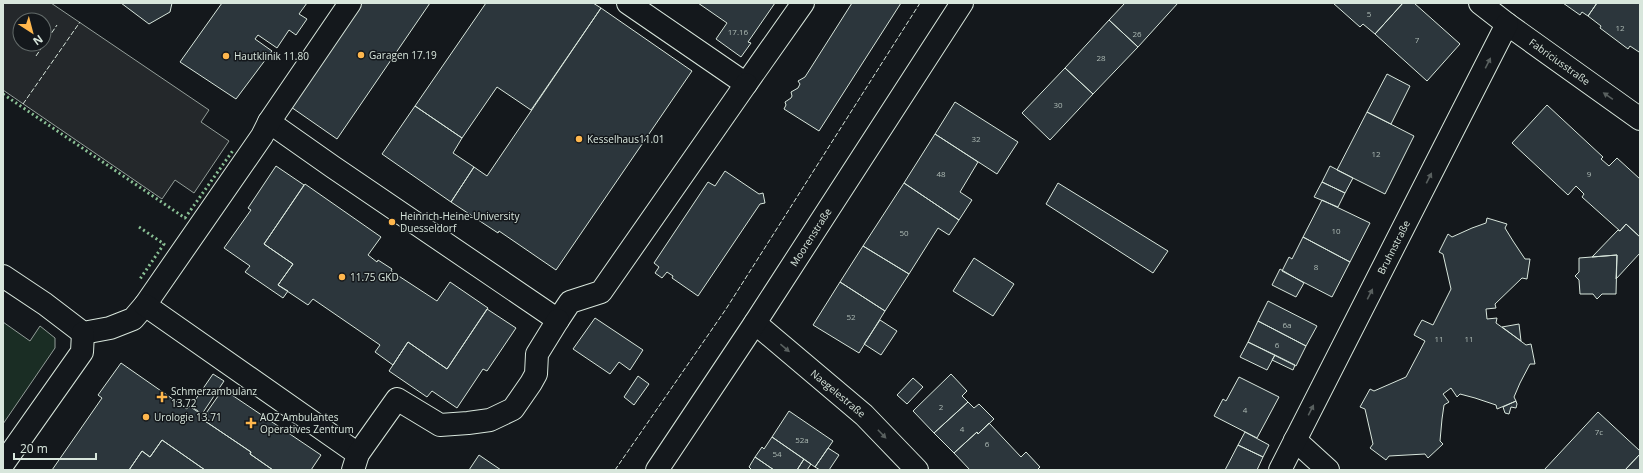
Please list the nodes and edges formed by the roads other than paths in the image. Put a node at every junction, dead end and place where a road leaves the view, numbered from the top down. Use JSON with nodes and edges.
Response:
{"nodes":[{"id":1,"x":350,"y":3,"type":"edge"},
{"id":2,"x":628,"y":3,"type":"edge"},
{"id":3,"x":803,"y":3,"type":"edge"},
{"id":4,"x":962,"y":3,"type":"edge"},
{"id":5,"x":1480,"y":3,"type":"edge"},
{"id":6,"x":1507,"y":24,"type":"junction"},
{"id":7,"x":746,"y":84,"type":"junction"},
{"id":8,"x":1640,"y":119,"type":"edge"},
{"id":9,"x":269,"y":122,"type":"junction"},
{"id":10,"x":3,"y":276,"type":"edge"},
{"id":11,"x":145,"y":305,"type":"junction"},
{"id":12,"x":558,"y":320,"type":"junction"},
{"id":13,"x":755,"y":323,"type":"junction"},
{"id":14,"x":83,"y":333,"type":"junction"},
{"id":15,"x":1295,"y":440,"type":"junction"},
{"id":16,"x":356,"y":462,"type":"edge"},
{"id":17,"x":3,"y":464,"type":"edge"},
{"id":18,"x":657,"y":470,"type":"edge"},
{"id":19,"x":917,"y":470,"type":"edge"},
{"id":20,"x":1280,"y":470,"type":"edge"},
{"id":21,"x":1328,"y":470,"type":"edge"}],
"edges":[{"from":1,"to":9,"type":"street"},
{"from":2,"to":7,"type":"street"},
{"from":3,"to":7,"type":"street"},
{"from":4,"to":13,"type":"street","name":"Moorenstraße"},
{"from":5,"to":6,"type":"street","name":"Fabriciusstraße"},
{"from":8,"to":6,"type":"street","name":"Fabriciusstraße","one_way":true},
{"from":15,"to":6,"type":"street","name":"Bruhnstraße","one_way":true},
{"from":7,"to":12,"type":"street"},
{"from":9,"to":11,"type":"street"},
{"from":9,"to":12,"type":"street"},
{"from":10,"to":14,"type":"street"},
{"from":11,"to":14,"type":"street"},
{"from":11,"to":16,"type":"street"},
{"from":12,"to":16,"type":"street"},
{"from":13,"to":18,"type":"street","name":"Moorenstraße"},
{"from":13,"to":19,"type":"street","name":"Naegelestraße","one_way":true},
{"from":14,"to":17,"type":"street"},
{"from":15,"to":20,"type":"street","name":"Bruhnstraße"},
{"from":15,"to":21,"type":"street"}]}
